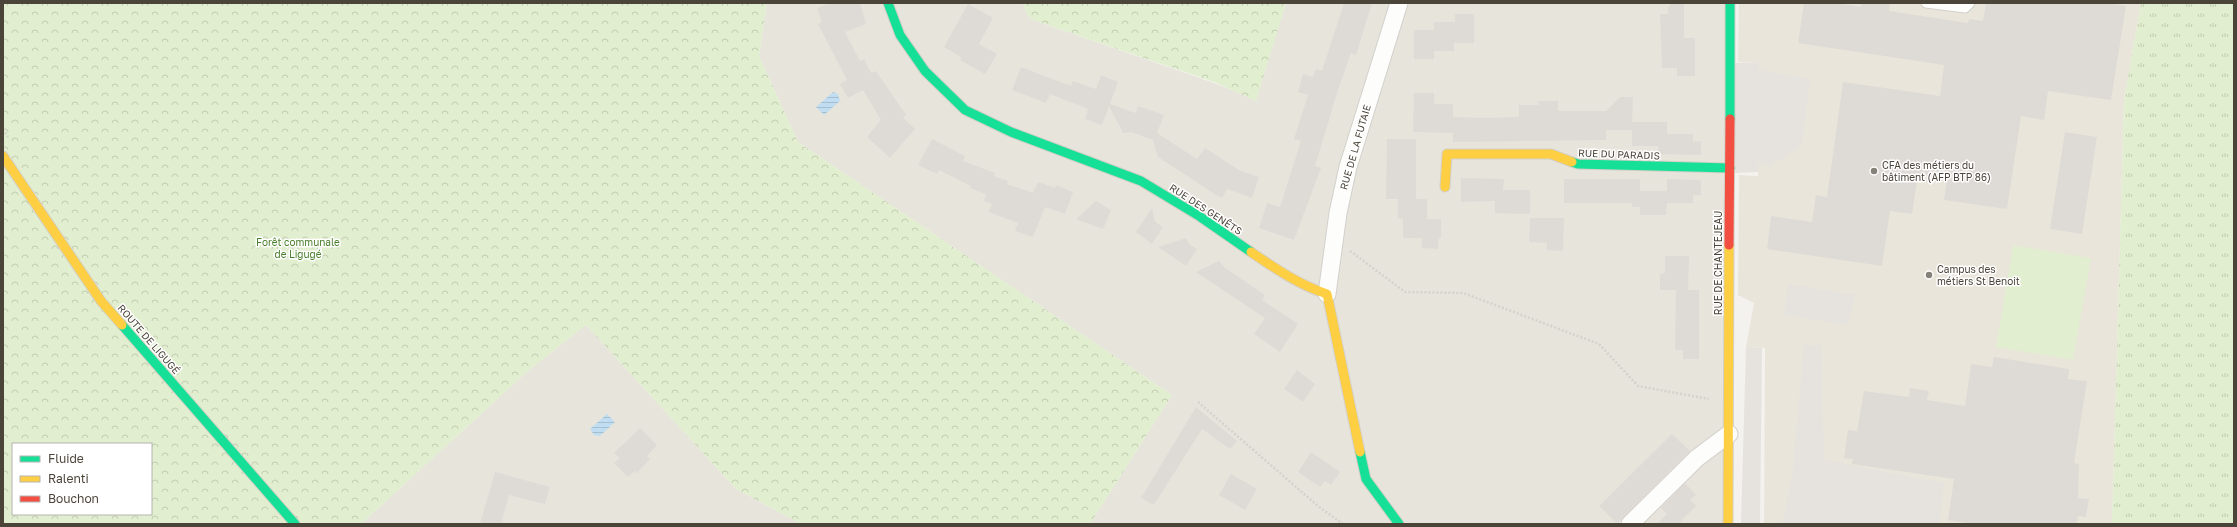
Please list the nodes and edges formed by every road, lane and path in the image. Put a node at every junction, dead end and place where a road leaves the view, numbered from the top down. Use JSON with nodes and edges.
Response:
{"nodes":[{"id":1,"x":888,"y":3,"type":"edge"},
{"id":2,"x":1398,"y":3,"type":"edge"},
{"id":3,"x":1730,"y":3,"type":"edge"},
{"id":4,"x":1926,"y":3,"type":"edge"},
{"id":5,"x":1970,"y":3,"type":"edge"},
{"id":6,"x":3,"y":156,"type":"edge"},
{"id":7,"x":1730,"y":168,"type":"junction"},
{"id":8,"x":1446,"y":187,"type":"dead end"},
{"id":9,"x":1334,"y":239,"type":"junction"},
{"id":10,"x":1327,"y":294,"type":"junction"},
{"id":11,"x":1198,"y":402,"type":"dead end"},
{"id":12,"x":1729,"y":403,"type":"junction"},
{"id":13,"x":1729,"y":434,"type":"junction"},
{"id":14,"x":295,"y":524,"type":"edge"},
{"id":15,"x":1343,"y":524,"type":"edge"},
{"id":16,"x":1399,"y":524,"type":"edge"},
{"id":17,"x":1630,"y":524,"type":"edge"},
{"id":18,"x":1728,"y":524,"type":"edge"}],
"edges":[{"from":1,"to":10,"type":"street","name":"RUE DES GENÊTS"},
{"from":2,"to":9,"type":"street","name":"RUE DE LA FUTAIE"},
{"from":3,"to":7,"type":"street","name":"RUE DE CHANTEJEAU"},
{"from":4,"to":5,"type":"lane"},
{"from":6,"to":14,"type":"street","name":"ROUTE DE LIGUGÉ"},
{"from":7,"to":8,"type":"street","name":"RUE DU PARADIS"},
{"from":7,"to":12,"type":"street","name":"RUE DE CHANTEJEAU"},
{"from":9,"to":10,"type":"street","name":"RUE DE LA FUTAIE"},
{"from":9,"to":12,"type":"path"},
{"from":10,"to":16,"type":"street"},
{"from":11,"to":15,"type":"path"},
{"from":12,"to":13,"type":"street","name":"RUE DE CHANTEJEAU"},
{"from":13,"to":17,"type":"street"},
{"from":13,"to":18,"type":"street","name":"RUE DE CHANTEJEAU"}]}
